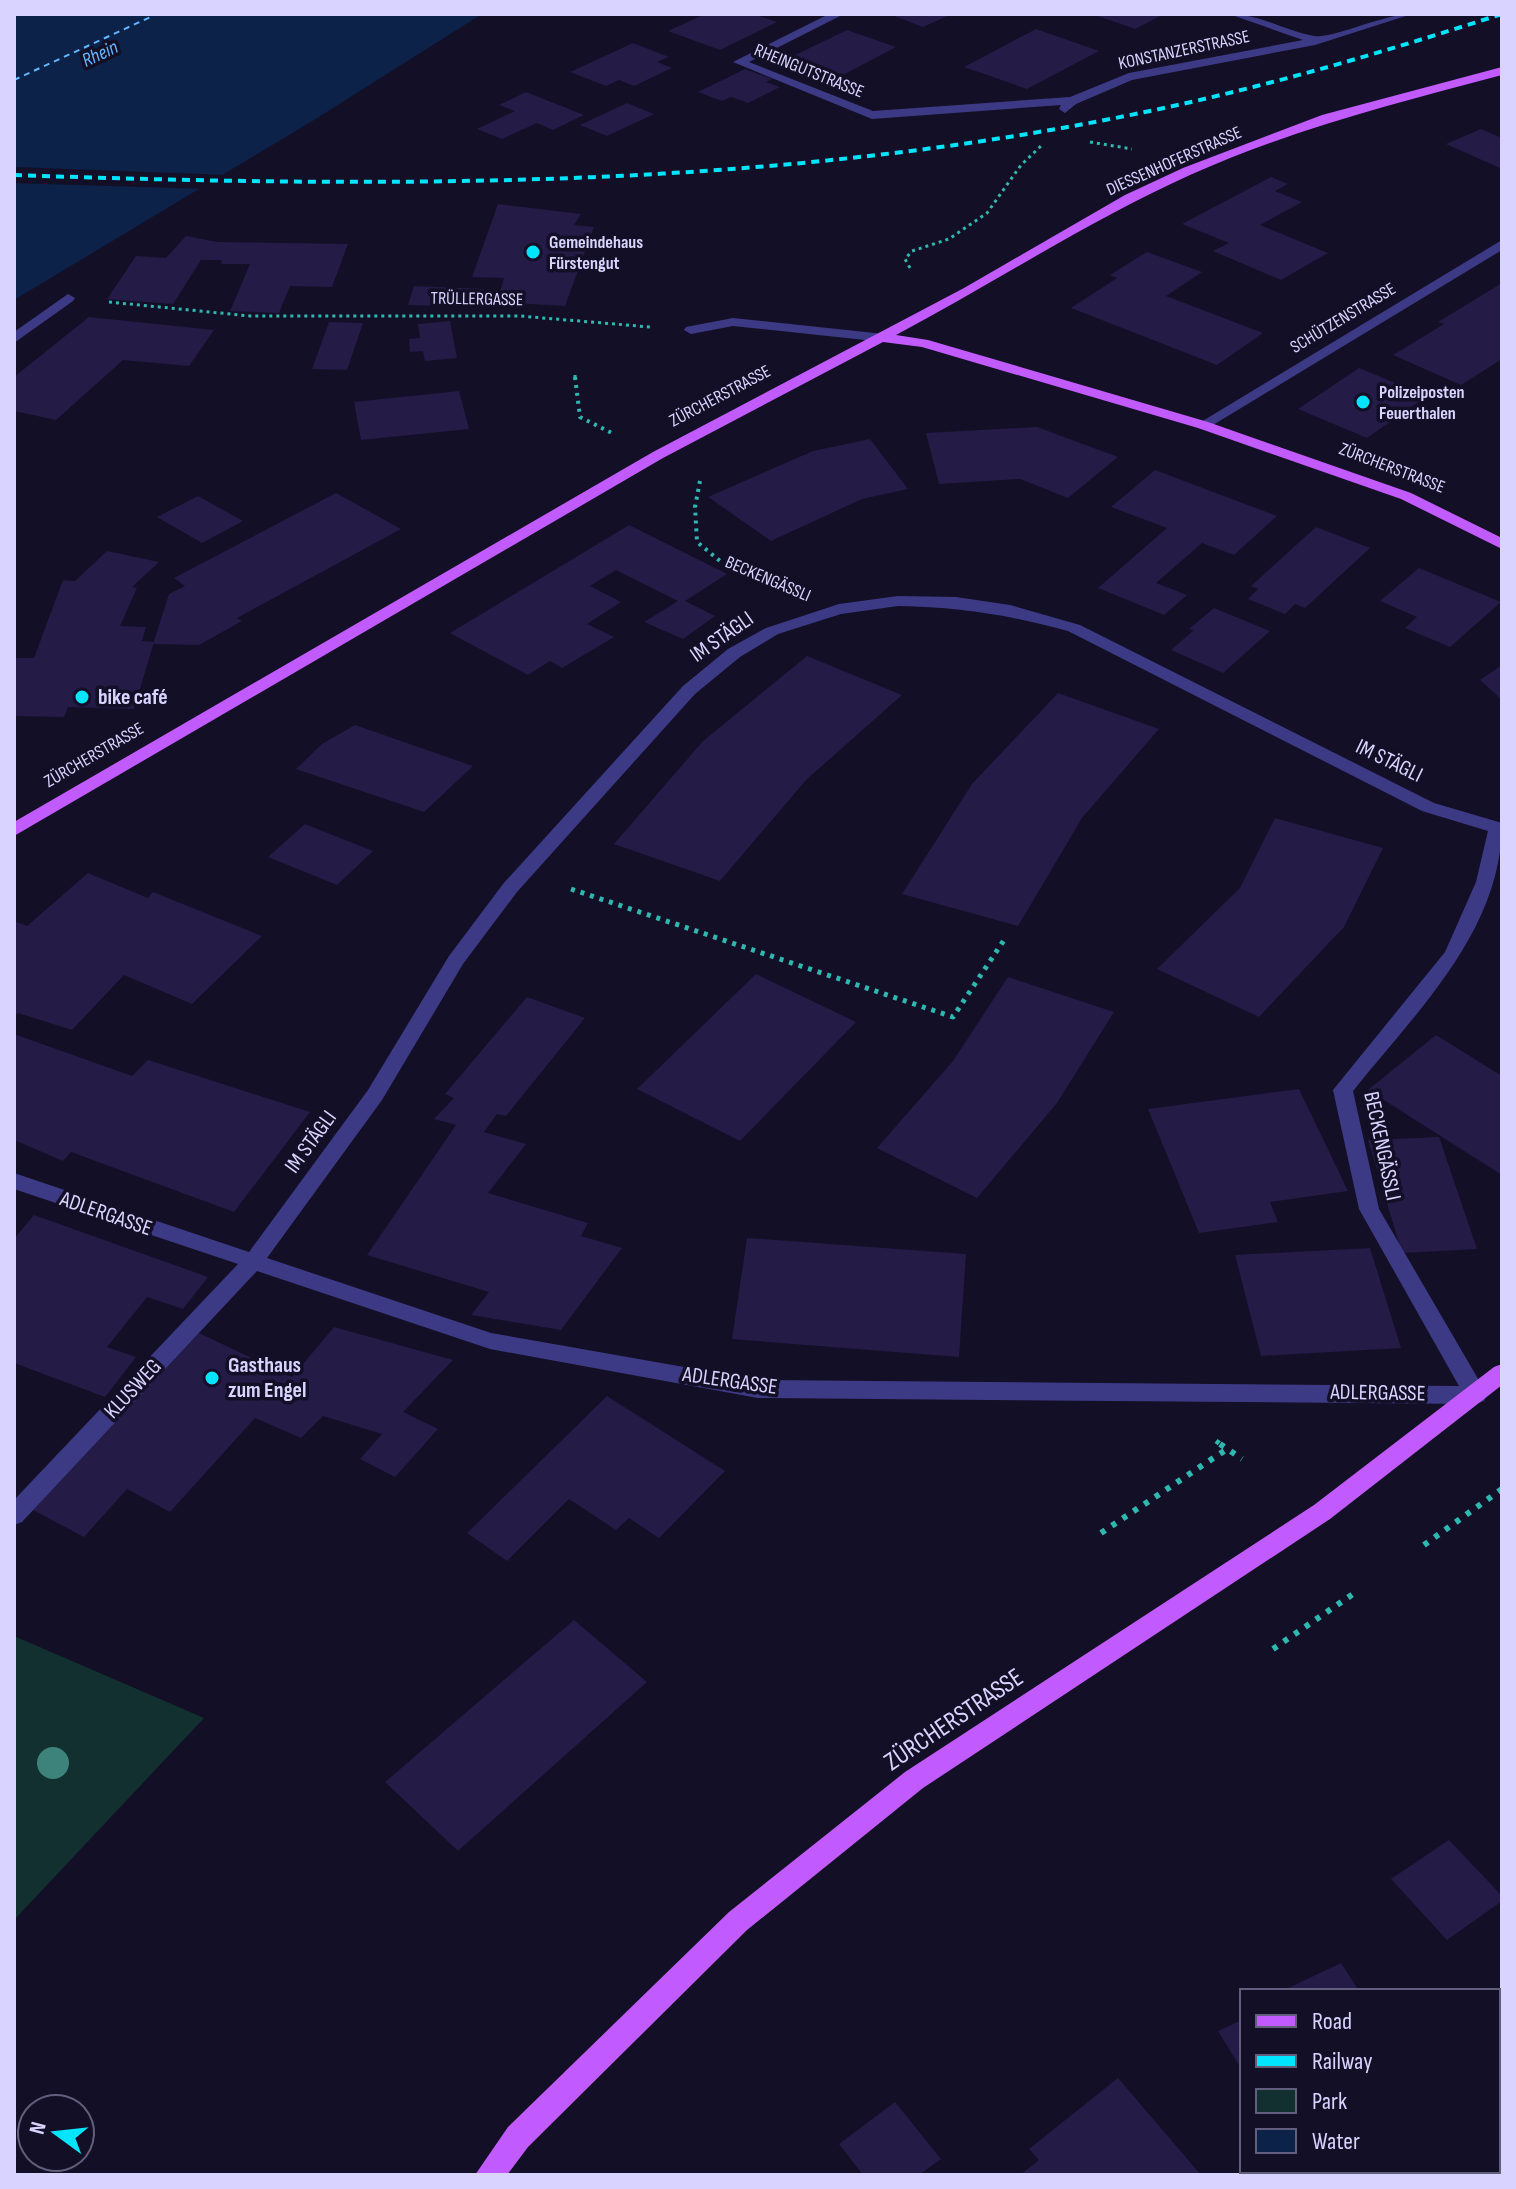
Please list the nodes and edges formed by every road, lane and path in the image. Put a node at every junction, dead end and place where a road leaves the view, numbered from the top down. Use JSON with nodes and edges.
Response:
{"nodes":[{"id":1,"x":838,"y":14,"type":"edge"},
{"id":2,"x":1235,"y":14,"type":"edge"},
{"id":3,"x":1406,"y":14,"type":"edge"},
{"id":4,"x":1315,"y":41,"type":"junction"},
{"id":5,"x":1502,"y":71,"type":"edge"},
{"id":6,"x":1068,"y":105,"type":"junction"},
{"id":7,"x":1502,"y":244,"type":"edge"},
{"id":8,"x":910,"y":268,"type":"dead end"},
{"id":9,"x":68,"y":298,"type":"joint"},
{"id":10,"x":691,"y":330,"type":"joint"},
{"id":11,"x":884,"y":338,"type":"junction"},
{"id":12,"x":14,"y":339,"type":"edge"},
{"id":13,"x":575,"y":375,"type":"dead end"},
{"id":14,"x":1203,"y":425,"type":"junction"},
{"id":15,"x":610,"y":432,"type":"dead end"},
{"id":16,"x":701,"y":475,"type":"dead end"},
{"id":17,"x":1502,"y":544,"type":"edge"},
{"id":18,"x":839,"y":609,"type":"junction"},
{"id":19,"x":1500,"y":829,"type":"edge"},
{"id":20,"x":14,"y":830,"type":"edge"},
{"id":21,"x":569,"y":888,"type":"dead end"},
{"id":22,"x":1004,"y":940,"type":"dead end"},
{"id":23,"x":14,"y":1181,"type":"edge"},
{"id":24,"x":252,"y":1263,"type":"junction"},
{"id":25,"x":1502,"y":1373,"type":"edge"},
{"id":26,"x":1476,"y":1395,"type":"junction"},
{"id":27,"x":1242,"y":1459,"type":"dead end"},
{"id":28,"x":1502,"y":1489,"type":"edge"},
{"id":29,"x":14,"y":1515,"type":"edge"},
{"id":30,"x":1101,"y":1533,"type":"dead end"},
{"id":31,"x":1424,"y":1545,"type":"dead end"},
{"id":32,"x":1353,"y":1594,"type":"dead end"},
{"id":33,"x":1273,"y":1649,"type":"dead end"},
{"id":34,"x":489,"y":2175,"type":"edge"}],
"edges":[{"from":1,"to":6,"type":"street","name":"RHEINGUTSTRASSE"},
{"from":2,"to":4,"type":"street"},
{"from":3,"to":4,"type":"street","name":"KONSTANZERSTRASSE"},
{"from":4,"to":6,"type":"street","name":"KONSTANZERSTRASSE"},
{"from":5,"to":11,"type":"main road","name":"DIESSENHOFERSTRASSE"},
{"from":6,"to":8,"type":"path"},
{"from":7,"to":14,"type":"street","name":"SCHÜTZENSTRASSE"},
{"from":9,"to":10,"type":"path","name":"TRÜLLERGASSE"},
{"from":9,"to":12,"type":"street"},
{"from":10,"to":11,"type":"street"},
{"from":11,"to":14,"type":"main road","name":"ZÜRCHERSTRASSE"},
{"from":11,"to":20,"type":"main road","name":"ZÜRCHERSTRASSE"},
{"from":13,"to":15,"type":"path"},
{"from":14,"to":17,"type":"main road","name":"ZÜRCHERSTRASSE"},
{"from":16,"to":18,"type":"path","name":"BECKENGÄSSLI"},
{"from":18,"to":19,"type":"street","name":"IM STÄGLI"},
{"from":18,"to":24,"type":"street","name":"IM STÄGLI"},
{"from":19,"to":26,"type":"street","name":"BECKENGÄSSLI"},
{"from":21,"to":22,"type":"path"},
{"from":23,"to":24,"type":"street","name":"ADLERGASSE"},
{"from":24,"to":26,"type":"street","name":"ADLERGASSE"},
{"from":24,"to":29,"type":"street","name":"KLUSWEG"},
{"from":25,"to":26,"type":"main road","name":"ZÜRCHERSTRASSE"},
{"from":26,"to":34,"type":"main road","name":"ZÜRCHERSTRASSE"},
{"from":27,"to":30,"type":"path"},
{"from":28,"to":31,"type":"path"},
{"from":32,"to":33,"type":"path"}]}
